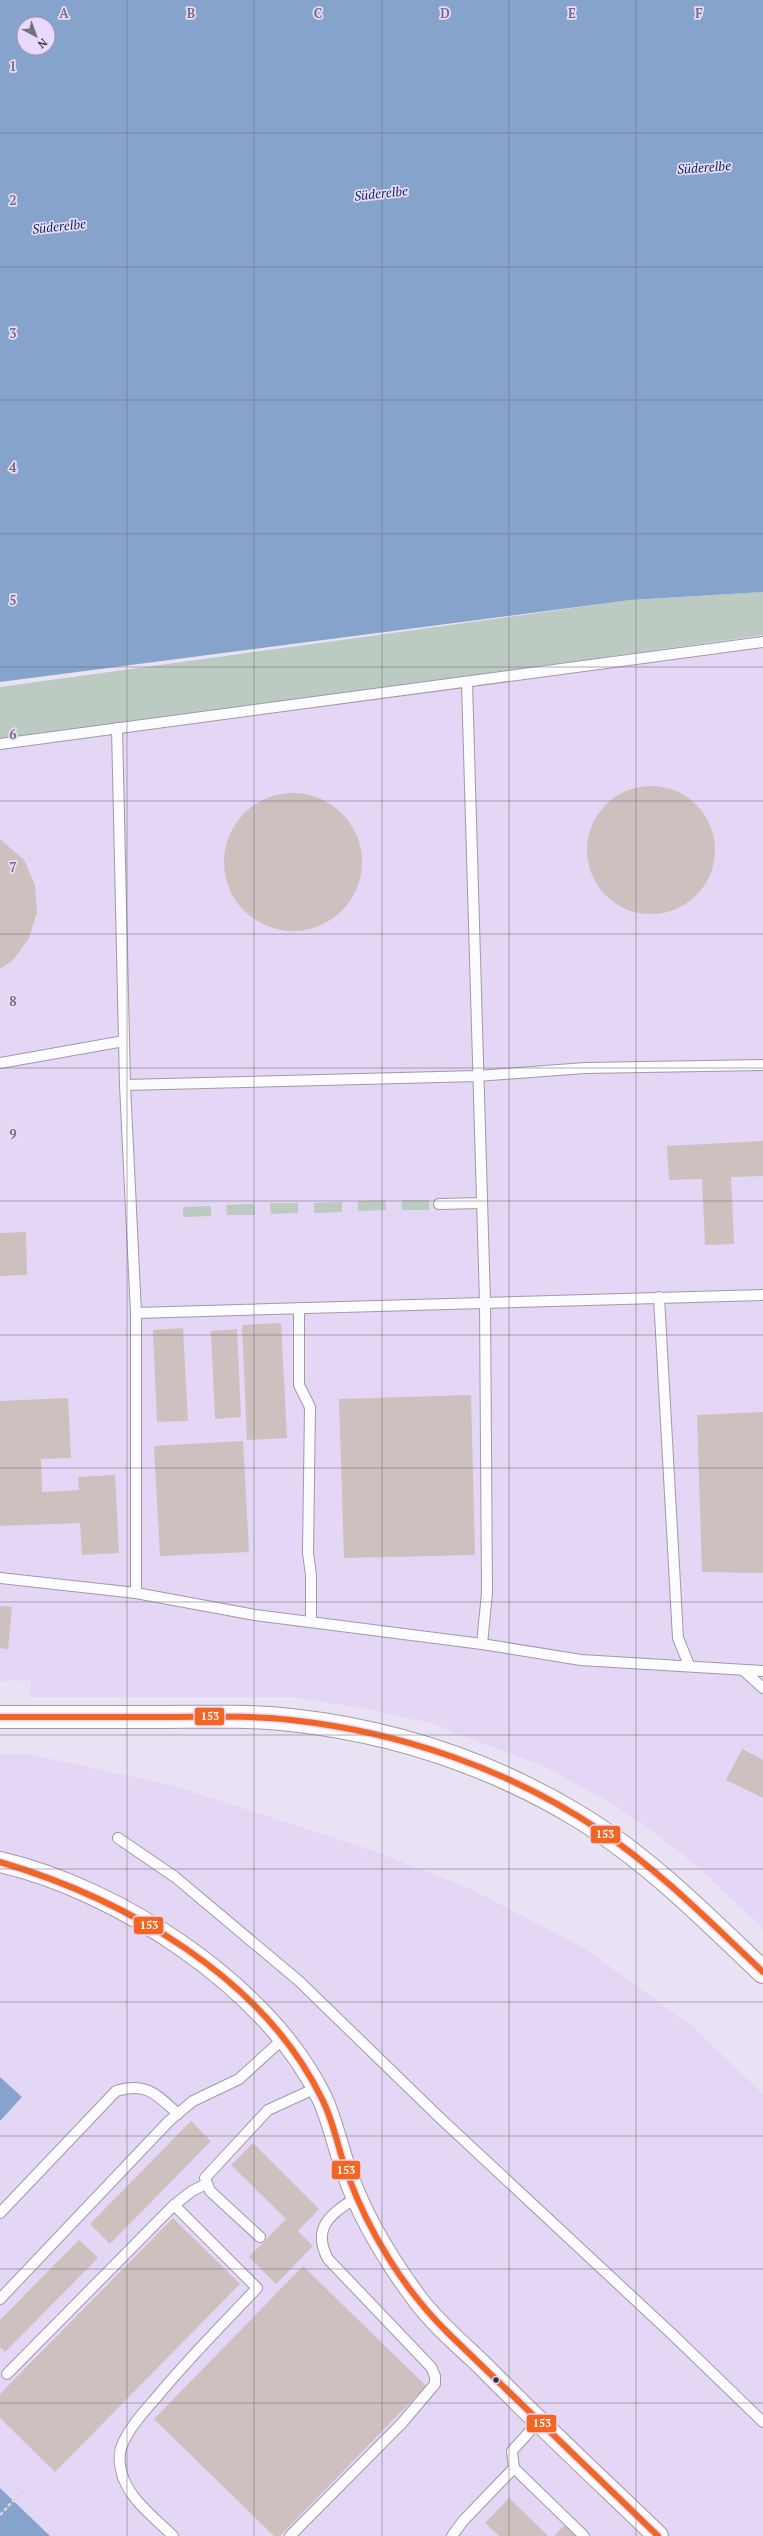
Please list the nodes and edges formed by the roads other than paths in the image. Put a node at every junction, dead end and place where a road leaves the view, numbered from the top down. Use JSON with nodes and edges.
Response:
{"nodes":[{"id":1,"x":763,"y":642,"type":"edge"},
{"id":2,"x":467,"y":684,"type":"junction"},
{"id":3,"x":117,"y":728,"type":"junction"},
{"id":4,"x":0,"y":744,"type":"edge"},
{"id":5,"x":124,"y":1041,"type":"junction"},
{"id":6,"x":0,"y":1063,"type":"edge"},
{"id":7,"x":763,"y":1065,"type":"edge"},
{"id":8,"x":478,"y":1076,"type":"junction"},
{"id":9,"x":125,"y":1085,"type":"junction"},
{"id":10,"x":481,"y":1203,"type":"junction"},
{"id":11,"x":439,"y":1204,"type":"dead end"},
{"id":12,"x":763,"y":1295,"type":"edge"},
{"id":13,"x":659,"y":1297,"type":"junction"},
{"id":14,"x":485,"y":1302,"type":"junction"},
{"id":15,"x":299,"y":1308,"type":"junction"},
{"id":16,"x":136,"y":1312,"type":"junction"},
{"id":17,"x":0,"y":1578,"type":"edge"},
{"id":18,"x":136,"y":1593,"type":"junction"},
{"id":19,"x":311,"y":1622,"type":"junction"},
{"id":20,"x":482,"y":1644,"type":"junction"},
{"id":21,"x":689,"y":1665,"type":"junction"},
{"id":22,"x":743,"y":1670,"type":"junction"},
{"id":23,"x":763,"y":1671,"type":"edge"},
{"id":24,"x":763,"y":1688,"type":"edge"},
{"id":25,"x":0,"y":1717,"type":"edge"},
{"id":26,"x":118,"y":1838,"type":"dead end"},
{"id":27,"x":0,"y":1862,"type":"edge"},
{"id":28,"x":763,"y":1972,"type":"edge"},
{"id":29,"x":284,"y":2038,"type":"junction"},
{"id":30,"x":316,"y":2088,"type":"junction"},
{"id":31,"x":178,"y":2114,"type":"junction"},
{"id":32,"x":206,"y":2184,"type":"junction"},
{"id":33,"x":357,"y":2197,"type":"junction"},
{"id":34,"x":174,"y":2205,"type":"junction"},
{"id":35,"x":0,"y":2213,"type":"edge"},
{"id":36,"x":260,"y":2237,"type":"dead end"},
{"id":37,"x":0,"y":2299,"type":"edge"},
{"id":38,"x":7,"y":2374,"type":"dead end"},
{"id":39,"x":539,"y":2421,"type":"junction"},
{"id":40,"x":763,"y":2422,"type":"edge"},
{"id":41,"x":514,"y":2468,"type":"junction"},
{"id":42,"x":173,"y":2536,"type":"edge"},
{"id":43,"x":290,"y":2536,"type":"edge"},
{"id":44,"x":452,"y":2536,"type":"edge"},
{"id":45,"x":584,"y":2536,"type":"edge"},
{"id":46,"x":658,"y":2536,"type":"edge"}],
"edges":[{"from":1,"to":2,"type":"lane"},
{"from":2,"to":3,"type":"lane"},
{"from":2,"to":8,"type":"lane"},
{"from":3,"to":4,"type":"lane"},
{"from":3,"to":5,"type":"lane"},
{"from":5,"to":6,"type":"lane"},
{"from":5,"to":9,"type":"lane"},
{"from":7,"to":8,"type":"lane"},
{"from":8,"to":9,"type":"lane"},
{"from":8,"to":10,"type":"lane"},
{"from":9,"to":16,"type":"lane"},
{"from":10,"to":11,"type":"lane"},
{"from":10,"to":14,"type":"lane"},
{"from":12,"to":13,"type":"lane"},
{"from":13,"to":14,"type":"lane"},
{"from":13,"to":21,"type":"lane"},
{"from":14,"to":15,"type":"lane"},
{"from":14,"to":20,"type":"lane"},
{"from":15,"to":16,"type":"lane"},
{"from":15,"to":19,"type":"lane"},
{"from":16,"to":18,"type":"lane"},
{"from":17,"to":18,"type":"lane"},
{"from":18,"to":19,"type":"lane"},
{"from":19,"to":20,"type":"lane"},
{"from":20,"to":21,"type":"lane"},
{"from":21,"to":22,"type":"lane"},
{"from":22,"to":23,"type":"lane"},
{"from":22,"to":24,"type":"lane"},
{"from":25,"to":28,"type":"main road"},
{"from":26,"to":40,"type":"lane"},
{"from":27,"to":29,"type":"street"},
{"from":29,"to":30,"type":"street"},
{"from":29,"to":31,"type":"lane"},
{"from":30,"to":32,"type":"lane"},
{"from":30,"to":33,"type":"street"},
{"from":31,"to":35,"type":"lane"},
{"from":31,"to":37,"type":"lane"},
{"from":32,"to":34,"type":"lane"},
{"from":32,"to":36,"type":"lane"},
{"from":33,"to":39,"type":"street"},
{"from":33,"to":43,"type":"lane"},
{"from":34,"to":38,"type":"lane"},
{"from":34,"to":42,"type":"lane"},
{"from":39,"to":41,"type":"lane"},
{"from":39,"to":46,"type":"street"},
{"from":41,"to":44,"type":"lane"},
{"from":41,"to":45,"type":"lane"}]}
